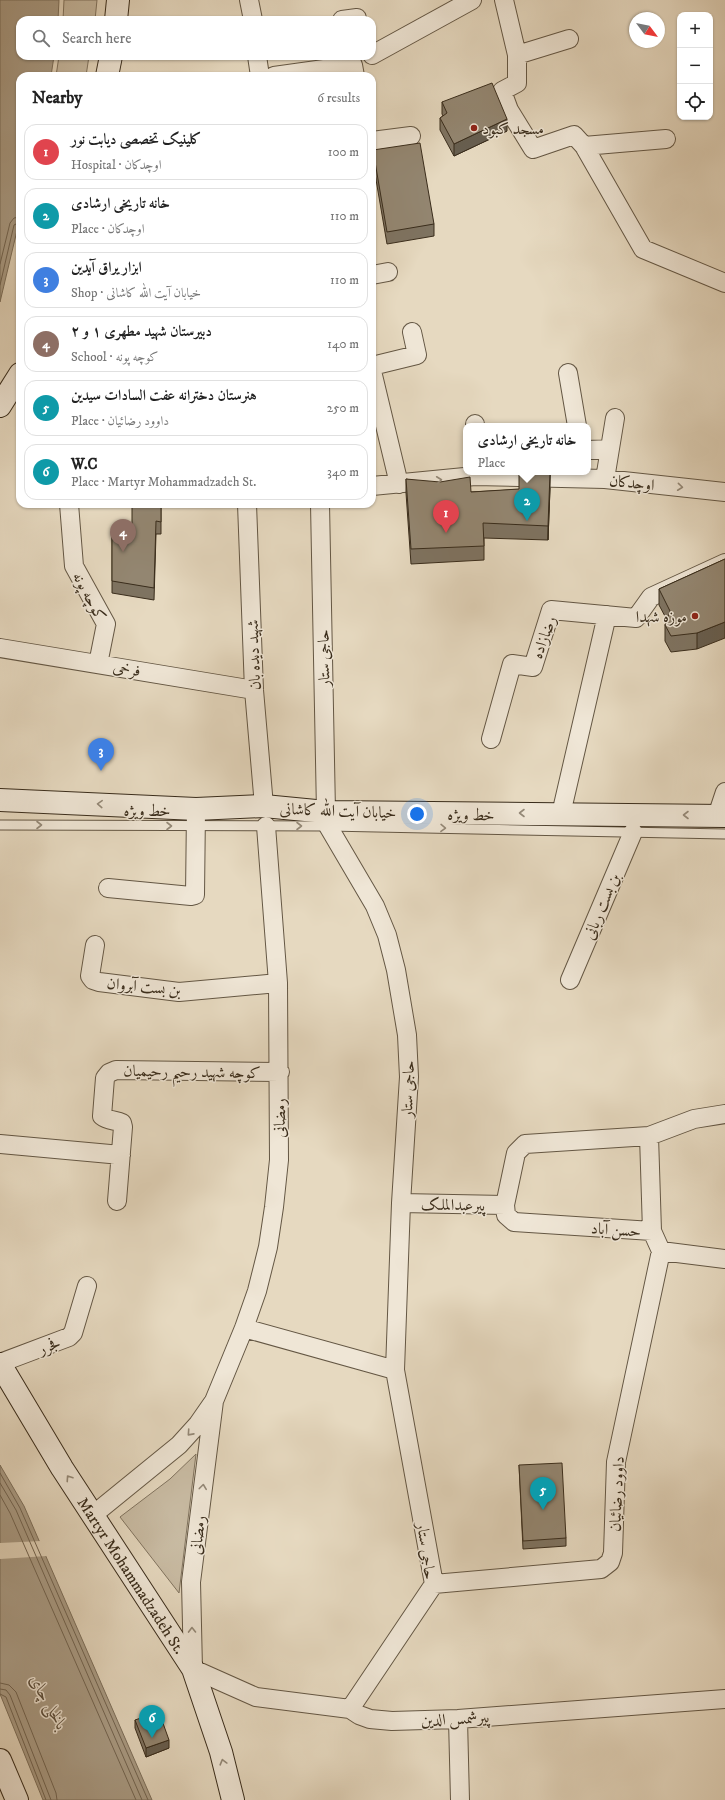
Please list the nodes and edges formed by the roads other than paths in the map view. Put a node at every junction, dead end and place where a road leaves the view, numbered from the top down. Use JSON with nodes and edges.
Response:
{"nodes":[{"id":1,"x":118,"y":0,"type":"edge"},
{"id":2,"x":249,"y":0,"type":"edge"},
{"id":3,"x":472,"y":0,"type":"edge"},
{"id":4,"x":504,"y":0,"type":"edge"},
{"id":5,"x":116,"y":16,"type":"edge"},
{"id":6,"x":252,"y":16,"type":"edge"},
{"id":7,"x":569,"y":39,"type":"dead end"},
{"id":8,"x":376,"y":52,"type":"edge"},
{"id":9,"x":517,"y":55,"type":"junction"},
{"id":10,"x":110,"y":60,"type":"edge"},
{"id":11,"x":258,"y":60,"type":"edge"},
{"id":12,"x":366,"y":60,"type":"edge"},
{"id":13,"x":354,"y":71,"type":"edge"},
{"id":14,"x":108,"y":72,"type":"edge"},
{"id":15,"x":259,"y":72,"type":"edge"},
{"id":16,"x":338,"y":72,"type":"edge"},
{"id":17,"x":411,"y":136,"type":"dead end"},
{"id":18,"x":666,"y":139,"type":"dead end"},
{"id":19,"x":376,"y":140,"type":"edge"},
{"id":20,"x":584,"y":146,"type":"junction"},
{"id":21,"x":725,"y":283,"type":"edge"},
{"id":22,"x":412,"y":332,"type":"dead end"},
{"id":23,"x":376,"y":365,"type":"edge"},
{"id":24,"x":568,"y":373,"type":"dead end"},
{"id":25,"x":16,"y":380,"type":"edge"},
{"id":26,"x":376,"y":389,"type":"edge"},
{"id":27,"x":0,"y":406,"type":"edge"},
{"id":28,"x":615,"y":418,"type":"dead end"},
{"id":29,"x":576,"y":423,"type":"edge"},
{"id":30,"x":610,"y":449,"type":"junction"},
{"id":31,"x":591,"y":450,"type":"edge"},
{"id":32,"x":467,"y":475,"type":"edge"},
{"id":33,"x":501,"y":475,"type":"edge"},
{"id":34,"x":605,"y":479,"type":"junction"},
{"id":35,"x":399,"y":484,"type":"junction"},
{"id":36,"x":376,"y":486,"type":"edge"},
{"id":37,"x":725,"y":492,"type":"edge"},
{"id":38,"x":69,"y":508,"type":"edge"},
{"id":39,"x":247,"y":508,"type":"edge"},
{"id":40,"x":320,"y":508,"type":"edge"},
{"id":41,"x":725,"y":563,"type":"edge"},
{"id":42,"x":607,"y":615,"type":"junction"},
{"id":43,"x":0,"y":648,"type":"edge"},
{"id":44,"x":98,"y":664,"type":"junction"},
{"id":45,"x":254,"y":690,"type":"junction"},
{"id":46,"x":491,"y":740,"type":"dead end"},
{"id":47,"x":725,"y":792,"type":"edge"},
{"id":48,"x":0,"y":800,"type":"edge"},
{"id":49,"x":560,"y":814,"type":"junction"},
{"id":50,"x":265,"y":816,"type":"junction"},
{"id":51,"x":197,"y":817,"type":"junction"},
{"id":52,"x":327,"y":819,"type":"junction"},
{"id":53,"x":722,"y":822,"type":"edge"},
{"id":54,"x":0,"y":825,"type":"edge"},
{"id":55,"x":633,"y":832,"type":"junction"},
{"id":56,"x":108,"y":888,"type":"dead end"},
{"id":57,"x":95,"y":945,"type":"dead end"},
{"id":58,"x":570,"y":980,"type":"dead end"},
{"id":59,"x":278,"y":984,"type":"junction"},
{"id":60,"x":280,"y":1072,"type":"junction"},
{"id":61,"x":725,"y":1114,"type":"edge"},
{"id":62,"x":649,"y":1136,"type":"junction"},
{"id":63,"x":0,"y":1144,"type":"edge"},
{"id":64,"x":121,"y":1156,"type":"junction"},
{"id":65,"x":117,"y":1201,"type":"dead end"},
{"id":66,"x":401,"y":1203,"type":"junction"},
{"id":67,"x":505,"y":1205,"type":"junction"},
{"id":68,"x":652,"y":1231,"type":"junction"},
{"id":69,"x":661,"y":1251,"type":"junction"},
{"id":70,"x":725,"y":1258,"type":"edge"},
{"id":71,"x":87,"y":1286,"type":"dead end"},
{"id":72,"x":244,"y":1328,"type":"junction"},
{"id":73,"x":0,"y":1364,"type":"edge"},
{"id":74,"x":395,"y":1370,"type":"junction"},
{"id":75,"x":214,"y":1401,"type":"junction"},
{"id":76,"x":93,"y":1515,"type":"junction"},
{"id":77,"x":434,"y":1584,"type":"junction"},
{"id":78,"x":193,"y":1669,"type":"junction"},
{"id":79,"x":725,"y":1699,"type":"edge"},
{"id":80,"x":350,"y":1709,"type":"junction"},
{"id":81,"x":458,"y":1719,"type":"junction"},
{"id":82,"x":0,"y":1760,"type":"edge"},
{"id":83,"x":17,"y":1800,"type":"edge"},
{"id":84,"x":233,"y":1800,"type":"edge"},
{"id":85,"x":460,"y":1800,"type":"edge"}],
"edges":[{"from":1,"to":5,"type":"main road"},
{"from":2,"to":6,"type":"street"},
{"from":3,"to":8,"type":"street"},
{"from":4,"to":9,"type":"street"},
{"from":7,"to":9,"type":"street"},
{"from":9,"to":20,"type":"street"},
{"from":10,"to":14,"type":"main road"},
{"from":11,"to":15,"type":"street"},
{"from":12,"to":13,"type":"street"},
{"from":13,"to":16,"type":"street"},
{"from":17,"to":19,"type":"street"},
{"from":18,"to":20,"type":"street"},
{"from":20,"to":21,"type":"street"},
{"from":22,"to":23,"type":"street"},
{"from":24,"to":29,"type":"street"},
{"from":25,"to":27,"type":"main road"},
{"from":26,"to":35,"type":"street"},
{"from":28,"to":30,"type":"street"},
{"from":30,"to":31,"type":"street"},
{"from":30,"to":34,"type":"street"},
{"from":35,"to":32,"type":"street","name":"اوچدکان","one_way":true},
{"from":33,"to":34,"type":"street","name":"اوچدکان"},
{"from":34,"to":37,"type":"street","name":"اوچدکان","one_way":true},
{"from":35,"to":36,"type":"street","name":"اوچدکان"},
{"from":38,"to":44,"type":"street","name":"کوچه پونه"},
{"from":39,"to":45,"type":"street","name":"شهید دیده بان"},
{"from":40,"to":52,"type":"street","name":"حاجی ستار"},
{"from":41,"to":42,"type":"street","name":"رضازاده"},
{"from":42,"to":46,"type":"street","name":"رضازاده"},
{"from":42,"to":49,"type":"street"},
{"from":43,"to":44,"type":"street","name":"فرخی"},
{"from":44,"to":45,"type":"street","name":"فرخی"},
{"from":45,"to":50,"type":"street","name":"شهید دیده بان"},
{"from":47,"to":53,"type":"street"},
{"from":51,"to":48,"type":"main road","name":"خیابان آیت الله کاشانی","one_way":true},
{"from":49,"to":52,"type":"main road","name":"خیابان آیت الله کاشانی","one_way":true},
{"from":53,"to":49,"type":"main road","name":"خیابان آیت الله کاشانی","one_way":true},
{"from":50,"to":51,"type":"main road","name":"خیابان آیت الله کاشانی"},
{"from":50,"to":52,"type":"main road","name":"خیابان آیت الله کاشانی"},
{"from":50,"to":59,"type":"street","name":"رمضانی"},
{"from":54,"to":51,"type":"lane","name":"خط ویژه","one_way":true},
{"from":51,"to":56,"type":"street"},
{"from":52,"to":55,"type":"lane","name":"خط ویژه","one_way":true},
{"from":52,"to":66,"type":"street","name":"حاجی ستار"},
{"from":53,"to":55,"type":"lane","name":"خط ویژه"},
{"from":55,"to":58,"type":"street","name":"بن بست ربانی"},
{"from":57,"to":59,"type":"street","name":"بن بست آبروان"},
{"from":59,"to":60,"type":"street","name":"رمضانی"},
{"from":60,"to":64,"type":"street","name":"کوچه شهید رحیم رحیمیان"},
{"from":60,"to":72,"type":"street","name":"رمضانی"},
{"from":61,"to":62,"type":"street"},
{"from":62,"to":67,"type":"street"},
{"from":62,"to":68,"type":"street"},
{"from":63,"to":64,"type":"street"},
{"from":64,"to":65,"type":"street"},
{"from":66,"to":67,"type":"street","name":"پیرعبدالملک"},
{"from":66,"to":74,"type":"street","name":"حاجی ستار"},
{"from":67,"to":68,"type":"street","name":"حسن آباد"},
{"from":68,"to":69,"type":"street","name":"حسن آباد"},
{"from":69,"to":70,"type":"street","name":"حسن آباد"},
{"from":69,"to":77,"type":"street","name":"داوود رضائیان"},
{"from":71,"to":73,"type":"street","name":"فجرر"},
{"from":72,"to":74,"type":"street"},
{"from":72,"to":75,"type":"street","name":"رمضانی"},
{"from":76,"to":73,"type":"main road","name":"Martyr Mohammadzadeh St.","one_way":true},
{"from":74,"to":77,"type":"street","name":"حاجی ستار"},
{"from":75,"to":76,"type":"street","name":"رمضانی","one_way":true},
{"from":78,"to":75,"type":"street","name":"رمضانی","one_way":true},
{"from":76,"to":78,"type":"main road","name":"Martyr Mohammadzadeh St."},
{"from":77,"to":80,"type":"street","name":"حاجی ستار"},
{"from":78,"to":80,"type":"street","name":"پیرشمس الدین"},
{"from":84,"to":78,"type":"main road","name":"Martyr Mohammadzadeh St.","one_way":true},
{"from":79,"to":81,"type":"street","name":"پیرشمس الدین"},
{"from":80,"to":81,"type":"street","name":"پیرشمس الدین"},
{"from":81,"to":85,"type":"street"},
{"from":82,"to":83,"type":"main road"}]}
